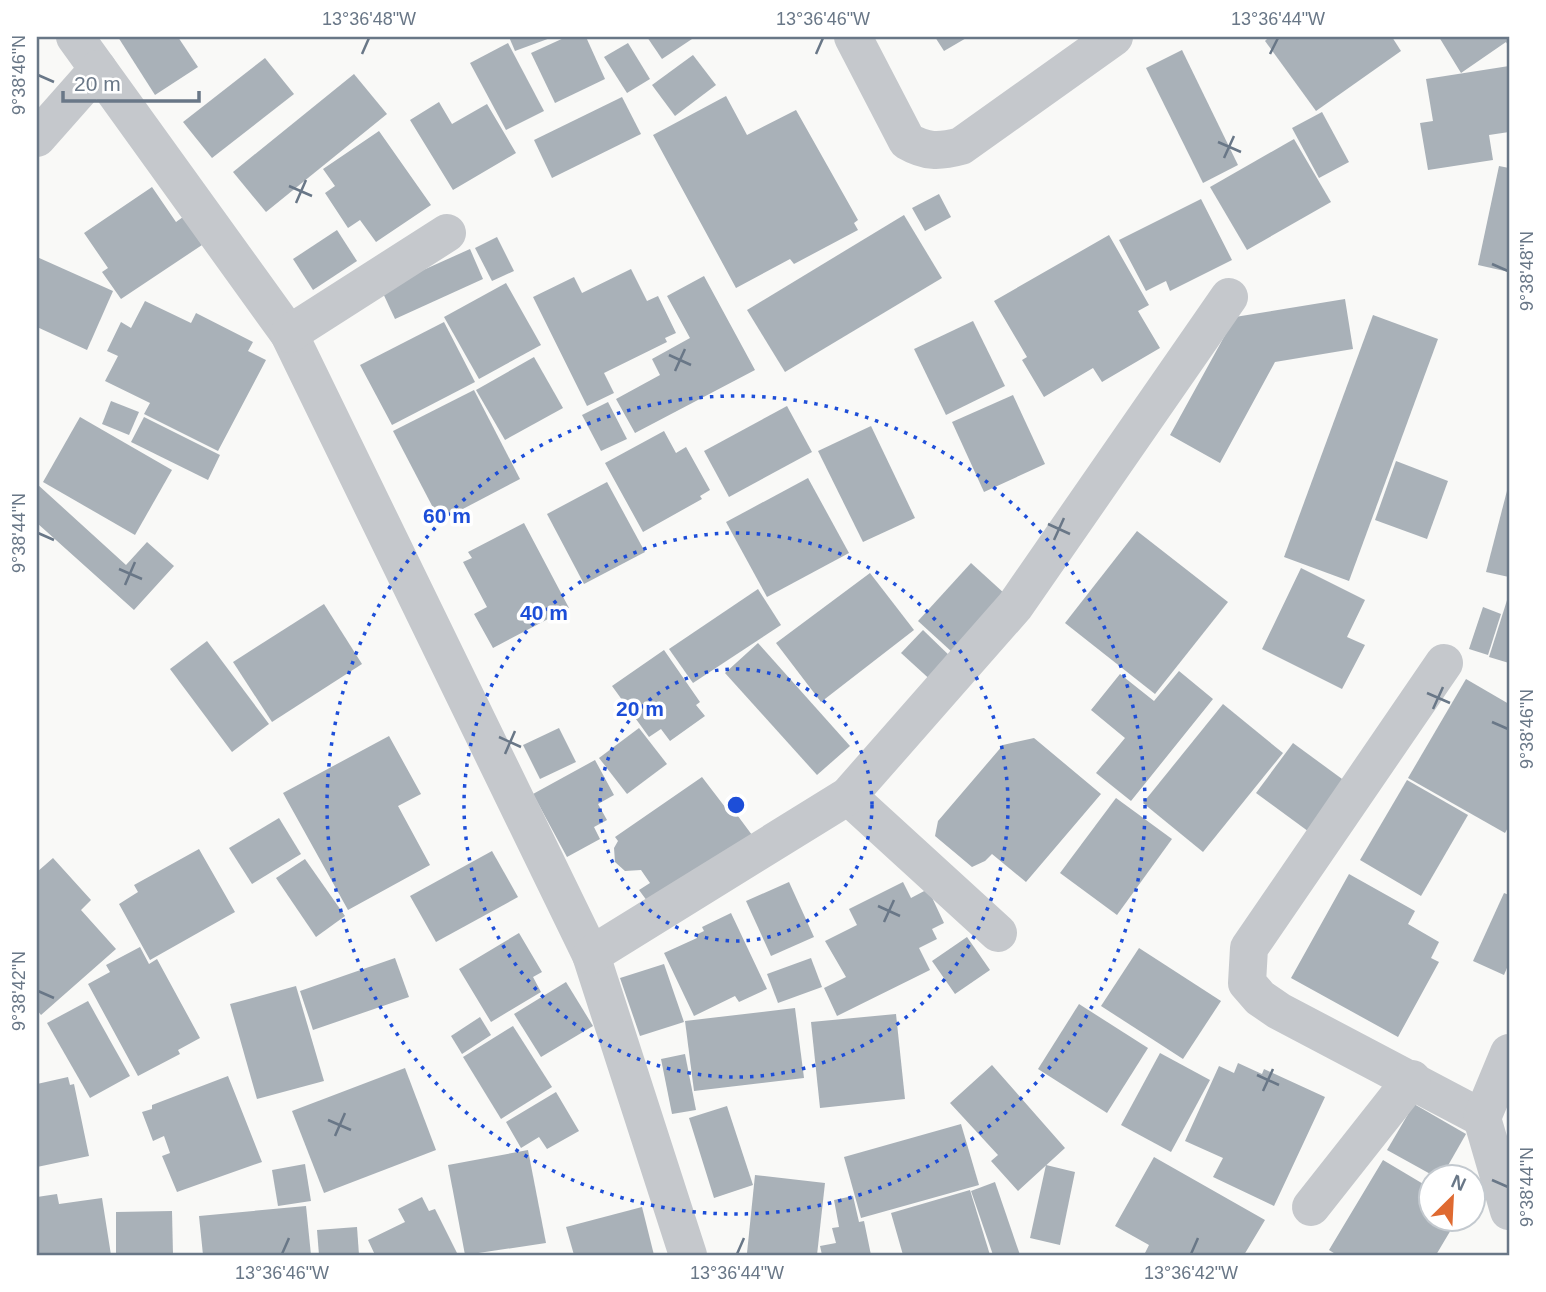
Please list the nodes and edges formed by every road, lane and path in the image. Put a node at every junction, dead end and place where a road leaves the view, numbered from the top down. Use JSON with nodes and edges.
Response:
{"nodes":[{"id":1,"x":75,"y":37,"type":"edge"},
{"id":2,"x":853,"y":37,"type":"edge"},
{"id":3,"x":1114,"y":37,"type":"edge"},
{"id":4,"x":98,"y":69,"type":"junction"},
{"id":5,"x":37,"y":138,"type":"edge"},
{"id":6,"x":447,"y":233,"type":"dead end"},
{"id":7,"x":1229,"y":296,"type":"dead end"},
{"id":8,"x":289,"y":334,"type":"junction"},
{"id":9,"x":1444,"y":663,"type":"dead end"},
{"id":10,"x":848,"y":796,"type":"junction"},
{"id":11,"x":998,"y":933,"type":"dead end"},
{"id":12,"x":591,"y":955,"type":"junction"},
{"id":13,"x":1509,"y":1054,"type":"edge"},
{"id":14,"x":1412,"y":1079,"type":"junction"},
{"id":15,"x":1482,"y":1118,"type":"junction"},
{"id":16,"x":1311,"y":1207,"type":"dead end"},
{"id":17,"x":1509,"y":1211,"type":"edge"},
{"id":18,"x":688,"y":1255,"type":"edge"}],
"edges":[{"from":1,"to":4,"type":"street"},
{"from":2,"to":3,"type":"street"},
{"from":4,"to":5,"type":"street"},
{"from":4,"to":8,"type":"street"},
{"from":6,"to":8,"type":"street"},
{"from":7,"to":10,"type":"street"},
{"from":8,"to":12,"type":"street"},
{"from":9,"to":14,"type":"street"},
{"from":10,"to":11,"type":"street"},
{"from":10,"to":12,"type":"street"},
{"from":12,"to":18,"type":"street"},
{"from":13,"to":15,"type":"street"},
{"from":14,"to":15,"type":"street"},
{"from":14,"to":16,"type":"street"},
{"from":15,"to":17,"type":"street"}]}
